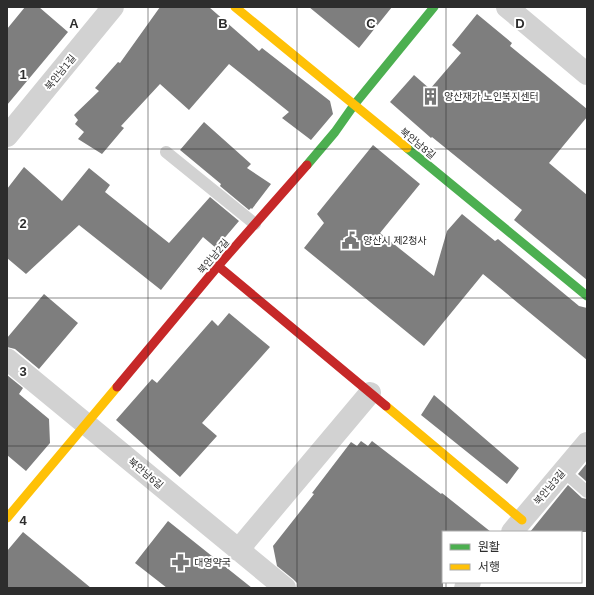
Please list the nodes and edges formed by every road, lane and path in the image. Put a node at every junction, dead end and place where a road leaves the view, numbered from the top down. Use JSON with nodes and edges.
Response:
{"nodes":[{"id":1,"x":113,"y":7,"type":"edge"},
{"id":2,"x":235,"y":7,"type":"edge"},
{"id":3,"x":434,"y":7,"type":"edge"},
{"id":4,"x":507,"y":7,"type":"edge"},
{"id":5,"x":587,"y":74,"type":"edge"},
{"id":6,"x":354,"y":105,"type":"junction"},
{"id":7,"x":7,"y":136,"type":"edge"},
{"id":8,"x":166,"y":152,"type":"dead end"},
{"id":9,"x":255,"y":224,"type":"junction"},
{"id":10,"x":218,"y":266,"type":"junction"},
{"id":11,"x":587,"y":296,"type":"edge"},
{"id":12,"x":7,"y":358,"type":"edge"},
{"id":13,"x":370,"y":393,"type":"junction"},
{"id":14,"x":86,"y":424,"type":"junction"},
{"id":15,"x":587,"y":443,"type":"edge"},
{"id":16,"x":563,"y":471,"type":"junction"},
{"id":17,"x":587,"y":492,"type":"edge"},
{"id":18,"x":7,"y":518,"type":"edge"},
{"id":19,"x":517,"y":526,"type":"edge"},
{"id":20,"x":238,"y":550,"type":"junction"},
{"id":21,"x":285,"y":588,"type":"edge"}],
"edges":[{"from":1,"to":7,"type":"street","name":"북안남1길"},
{"from":2,"to":6,"type":"street","name":"북안남8길"},
{"from":3,"to":6,"type":"street","name":"북안남2길"},
{"from":4,"to":5,"type":"street"},
{"from":6,"to":9,"type":"street","name":"북안남2길"},
{"from":6,"to":11,"type":"street","name":"북안남8길"},
{"from":8,"to":9,"type":"lane"},
{"from":9,"to":10,"type":"street","name":"북안남2길"},
{"from":10,"to":13,"type":"street"},
{"from":10,"to":14,"type":"street","name":"북안남2길"},
{"from":12,"to":14,"type":"street","name":"북안남6길"},
{"from":13,"to":19,"type":"street"},
{"from":13,"to":20,"type":"street"},
{"from":14,"to":18,"type":"street","name":"북안남2길"},
{"from":14,"to":20,"type":"street","name":"북안남6길"},
{"from":15,"to":16,"type":"street","name":"북안남3길"},
{"from":16,"to":17,"type":"lane"},
{"from":16,"to":19,"type":"street","name":"북안남3길"},
{"from":20,"to":21,"type":"street","name":"북안남6길"}]}
